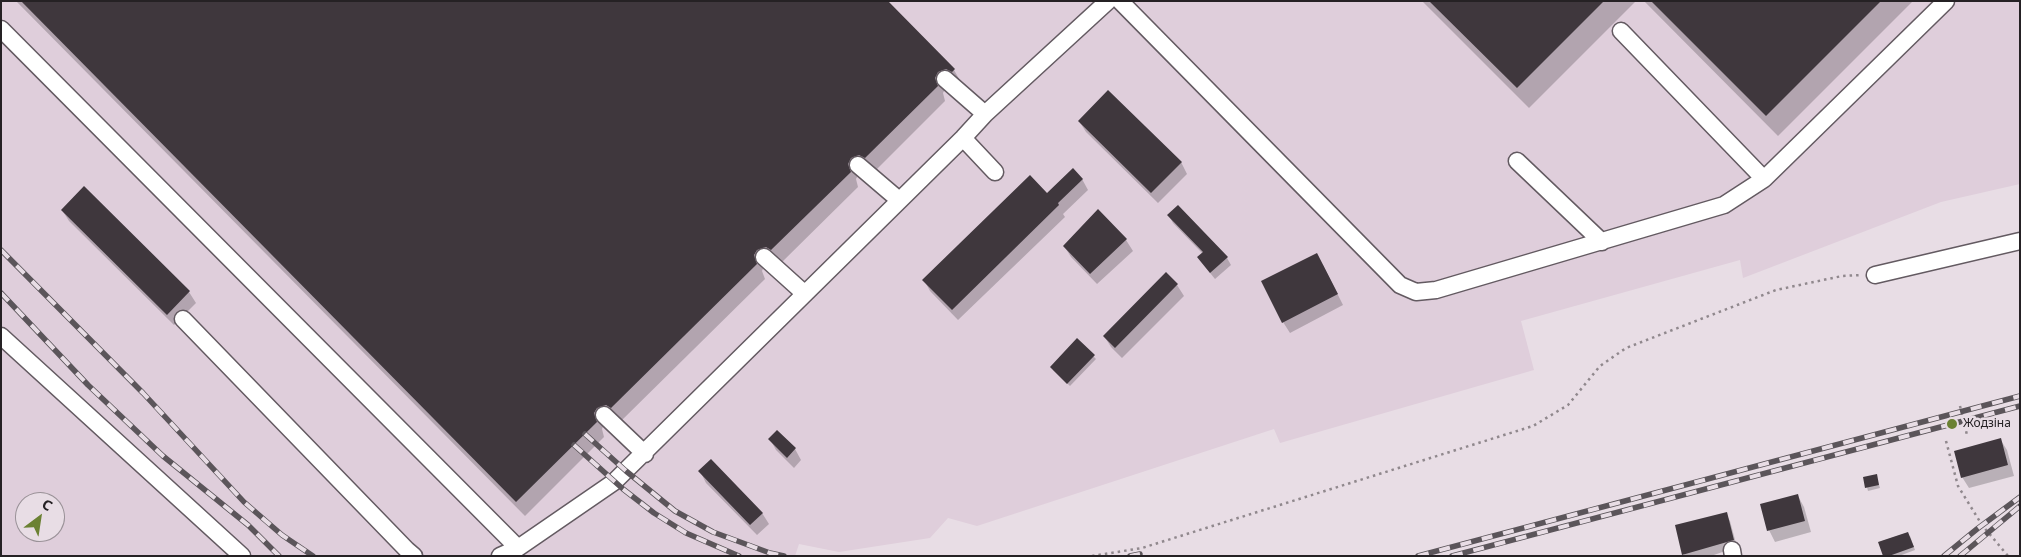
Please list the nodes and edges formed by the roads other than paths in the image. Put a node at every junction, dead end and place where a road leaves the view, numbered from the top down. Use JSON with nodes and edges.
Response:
{"nodes":[{"id":1,"x":1108,"y":1,"type":"edge"},
{"id":2,"x":1120,"y":1,"type":"edge"},
{"id":3,"x":1946,"y":1,"type":"edge"},
{"id":4,"x":1,"y":29,"type":"edge"},
{"id":5,"x":1621,"y":31,"type":"dead end"},
{"id":6,"x":945,"y":79,"type":"dead end"},
{"id":7,"x":985,"y":114,"type":"junction"},
{"id":8,"x":963,"y":138,"type":"junction"},
{"id":9,"x":1517,"y":161,"type":"dead end"},
{"id":10,"x":858,"y":165,"type":"dead end"},
{"id":11,"x":995,"y":172,"type":"dead end"},
{"id":12,"x":1764,"y":179,"type":"junction"},
{"id":13,"x":899,"y":200,"type":"junction"},
{"id":14,"x":2020,"y":241,"type":"edge"},
{"id":15,"x":1602,"y":242,"type":"junction"},
{"id":16,"x":764,"y":257,"type":"dead end"},
{"id":17,"x":1875,"y":274,"type":"road end"},
{"id":18,"x":805,"y":294,"type":"junction"},
{"id":19,"x":183,"y":319,"type":"dead end"},
{"id":20,"x":1,"y":336,"type":"edge"},
{"id":21,"x":604,"y":415,"type":"dead end"},
{"id":22,"x":645,"y":454,"type":"junction"},
{"id":23,"x":518,"y":548,"type":"junction"},
{"id":24,"x":242,"y":556,"type":"edge"},
{"id":25,"x":414,"y":556,"type":"edge"},
{"id":26,"x":500,"y":556,"type":"edge"}],
"edges":[{"from":1,"to":7,"type":"lane"},
{"from":2,"to":15,"type":"lane"},
{"from":3,"to":12,"type":"lane"},
{"from":4,"to":23,"type":"lane"},
{"from":5,"to":12,"type":"lane"},
{"from":6,"to":7,"type":"lane"},
{"from":7,"to":8,"type":"lane"},
{"from":8,"to":11,"type":"lane"},
{"from":8,"to":13,"type":"lane"},
{"from":9,"to":15,"type":"lane"},
{"from":10,"to":13,"type":"lane"},
{"from":12,"to":15,"type":"lane"},
{"from":13,"to":18,"type":"lane"},
{"from":14,"to":17,"type":"lane"},
{"from":16,"to":18,"type":"lane"},
{"from":18,"to":22,"type":"lane"},
{"from":19,"to":25,"type":"lane"},
{"from":20,"to":24,"type":"lane"},
{"from":21,"to":22,"type":"lane"},
{"from":22,"to":23,"type":"lane"},
{"from":23,"to":26,"type":"lane"}]}
